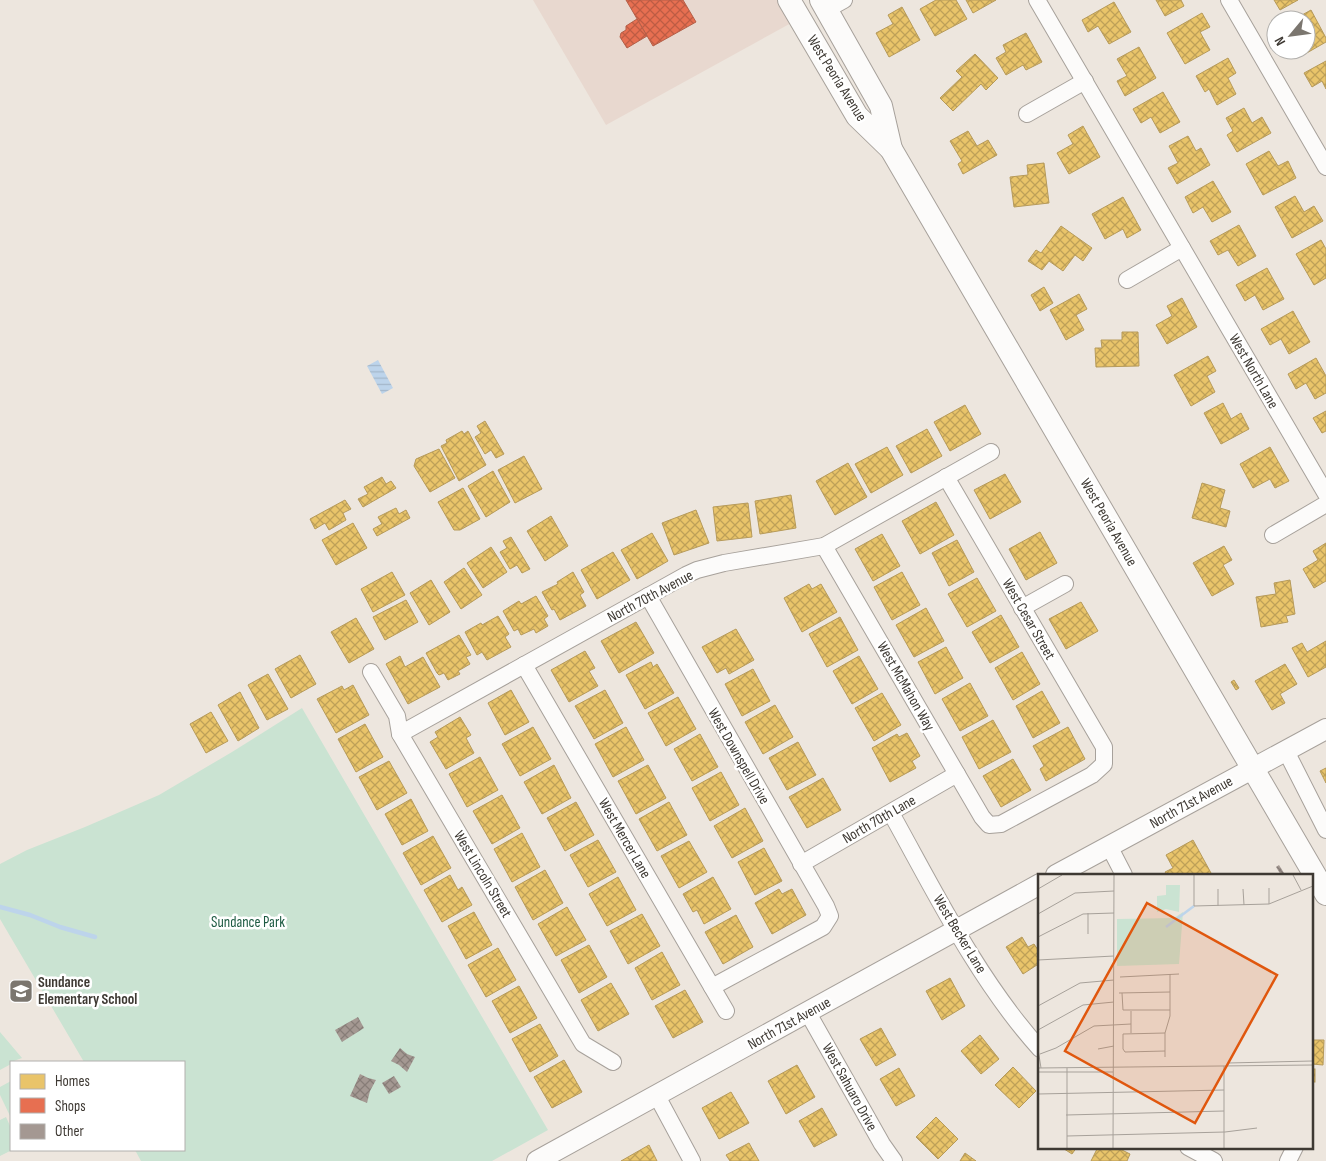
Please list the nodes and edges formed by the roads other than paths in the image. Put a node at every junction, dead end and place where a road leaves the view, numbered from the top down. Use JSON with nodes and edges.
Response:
{"nodes":[{"id":1,"x":789,"y":0,"type":"edge"},
{"id":2,"x":805,"y":0,"type":"edge"},
{"id":3,"x":1037,"y":0,"type":"edge"},
{"id":4,"x":1229,"y":0,"type":"edge"},
{"id":5,"x":830,"y":3,"type":"edge"},
{"id":6,"x":1085,"y":81,"type":"junction"},
{"id":7,"x":1027,"y":114,"type":"dead end"},
{"id":8,"x":892,"y":149,"type":"junction"},
{"id":9,"x":1326,"y":167,"type":"edge"},
{"id":10,"x":1182,"y":248,"type":"junction"},
{"id":11,"x":1127,"y":280,"type":"dead end"},
{"id":12,"x":991,"y":452,"type":"dead end"},
{"id":13,"x":946,"y":476,"type":"junction"},
{"id":14,"x":1326,"y":494,"type":"edge"},
{"id":15,"x":1326,"y":504,"type":"edge"},
{"id":16,"x":1273,"y":534,"type":"dead end"},
{"id":17,"x":824,"y":546,"type":"junction"},
{"id":18,"x":1065,"y":584,"type":"dead end"},
{"id":19,"x":648,"y":596,"type":"junction"},
{"id":20,"x":1022,"y":608,"type":"junction"},
{"id":21,"x":524,"y":665,"type":"junction"},
{"id":22,"x":371,"y":672,"type":"dead end"},
{"id":23,"x":1326,"y":729,"type":"edge"},
{"id":24,"x":400,"y":734,"type":"junction"},
{"id":25,"x":1286,"y":751,"type":"junction"},
{"id":26,"x":1253,"y":768,"type":"junction"},
{"id":27,"x":957,"y":774,"type":"junction"},
{"id":28,"x":891,"y":813,"type":"junction"},
{"id":29,"x":989,"y":825,"type":"joint"},
{"id":30,"x":1326,"y":830,"type":"edge"},
{"id":31,"x":1109,"y":846,"type":"junction"},
{"id":32,"x":801,"y":864,"type":"junction"},
{"id":33,"x":1058,"y":874,"type":"edge"},
{"id":34,"x":1123,"y":874,"type":"edge"},
{"id":35,"x":1038,"y":885,"type":"edge"},
{"id":36,"x":1326,"y":894,"type":"edge"},
{"id":37,"x":956,"y":930,"type":"junction"},
{"id":38,"x":712,"y":988,"type":"junction"},
{"id":39,"x":726,"y":1011,"type":"dead end"},
{"id":40,"x":808,"y":1012,"type":"junction"},
{"id":41,"x":1038,"y":1047,"type":"edge"},
{"id":42,"x":613,"y":1062,"type":"dead end"},
{"id":43,"x":657,"y":1096,"type":"junction"},
{"id":44,"x":1190,"y":1148,"type":"edge"},
{"id":45,"x":1295,"y":1148,"type":"edge"},
{"id":46,"x":537,"y":1161,"type":"edge"},
{"id":47,"x":692,"y":1161,"type":"edge"},
{"id":48,"x":894,"y":1161,"type":"edge"},
{"id":49,"x":1214,"y":1161,"type":"edge"},
{"id":50,"x":1288,"y":1161,"type":"edge"}],
"edges":[{"from":1,"to":8,"type":"main road","name":"West Peoria Avenue"},
{"from":2,"to":5,"type":"main road"},
{"from":3,"to":6,"type":"street","name":"West North Lane"},
{"from":4,"to":9,"type":"street"},
{"from":5,"to":8,"type":"main road","name":"West Peoria Avenue"},
{"from":6,"to":7,"type":"street"},
{"from":6,"to":10,"type":"street","name":"West North Lane"},
{"from":8,"to":26,"type":"main road","name":"West Peoria Avenue"},
{"from":10,"to":11,"type":"street"},
{"from":10,"to":14,"type":"street","name":"West North Lane"},
{"from":12,"to":13,"type":"street","name":"North 70th Avenue"},
{"from":13,"to":17,"type":"street","name":"North 70th Avenue"},
{"from":13,"to":20,"type":"street","name":"West Cesar Street"},
{"from":15,"to":16,"type":"street"},
{"from":17,"to":19,"type":"street","name":"North 70th Avenue"},
{"from":17,"to":27,"type":"street","name":"West McMahon Way"},
{"from":18,"to":20,"type":"street"},
{"from":19,"to":21,"type":"street","name":"North 70th Avenue"},
{"from":19,"to":32,"type":"street","name":"West Downspell Drive"},
{"from":20,"to":29,"type":"street","name":"West Cesar Street"},
{"from":21,"to":24,"type":"street","name":"North 70th Avenue"},
{"from":21,"to":38,"type":"street","name":"West Mercer Lane"},
{"from":22,"to":24,"type":"street","name":"West Lincoln Street"},
{"from":23,"to":25,"type":"street","name":"North 71st Avenue"},
{"from":24,"to":42,"type":"street","name":"West Lincoln Street"},
{"from":25,"to":26,"type":"street","name":"North 71st Avenue"},
{"from":25,"to":30,"type":"street"},
{"from":26,"to":31,"type":"street","name":"North 71st Avenue"},
{"from":26,"to":36,"type":"main road","name":"West Peoria Avenue"},
{"from":27,"to":28,"type":"street","name":"North 70th Lane"},
{"from":27,"to":29,"type":"street","name":"West McMahon Way"},
{"from":28,"to":32,"type":"street","name":"North 70th Lane"},
{"from":28,"to":37,"type":"street","name":"West Becker Lane"},
{"from":31,"to":33,"type":"street","name":"North 71st Avenue"},
{"from":31,"to":34,"type":"street"},
{"from":32,"to":38,"type":"street","name":"West Downspell Drive"},
{"from":35,"to":37,"type":"street","name":"North 71st Avenue"},
{"from":37,"to":40,"type":"street","name":"North 71st Avenue"},
{"from":37,"to":41,"type":"street","name":"West Becker Lane"},
{"from":38,"to":39,"type":"street","name":"West Mercer Lane"},
{"from":40,"to":43,"type":"street","name":"North 71st Avenue"},
{"from":40,"to":48,"type":"street","name":"West Sahuaro Drive"},
{"from":43,"to":46,"type":"street","name":"North 71st Avenue"},
{"from":43,"to":47,"type":"street"},
{"from":44,"to":49,"type":"street"},
{"from":45,"to":50,"type":"street"}]}
